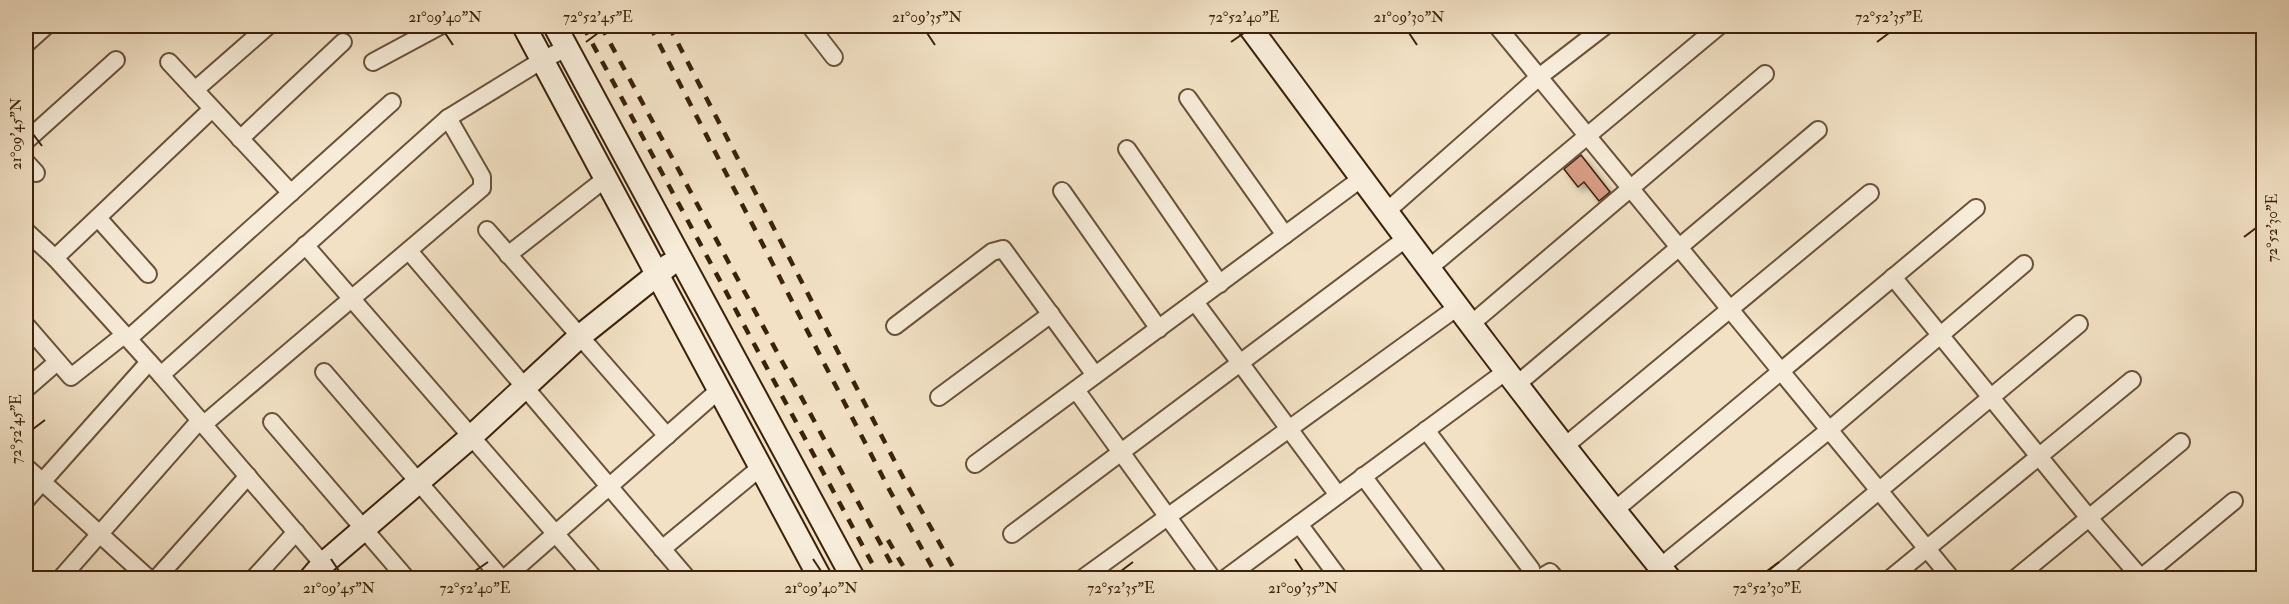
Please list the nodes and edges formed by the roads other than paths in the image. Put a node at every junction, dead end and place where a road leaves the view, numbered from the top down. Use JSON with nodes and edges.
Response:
{"nodes":[{"id":1,"x":46,"y":26,"type":"edge"},
{"id":2,"x":268,"y":26,"type":"edge"},
{"id":3,"x":440,"y":26,"type":"edge"},
{"id":4,"x":524,"y":26,"type":"edge"},
{"id":5,"x":555,"y":26,"type":"edge"},
{"id":6,"x":810,"y":26,"type":"edge"},
{"id":7,"x":1249,"y":26,"type":"edge"},
{"id":8,"x":1497,"y":26,"type":"edge"},
{"id":9,"x":1605,"y":26,"type":"edge"},
{"id":10,"x":1719,"y":26,"type":"edge"},
{"id":11,"x":343,"y":42,"type":"dead end"},
{"id":12,"x":26,"y":44,"type":"edge"},
{"id":13,"x":567,"y":48,"type":"junction"},
{"id":14,"x":834,"y":57,"type":"dead end"},
{"id":15,"x":544,"y":58,"type":"junction"},
{"id":16,"x":116,"y":60,"type":"dead end"},
{"id":17,"x":169,"y":62,"type":"dead end"},
{"id":18,"x":373,"y":62,"type":"dead end"},
{"id":19,"x":1765,"y":74,"type":"dead end"},
{"id":20,"x":1539,"y":76,"type":"junction"},
{"id":21,"x":195,"y":90,"type":"junction"},
{"id":22,"x":1188,"y":98,"type":"dead end"},
{"id":23,"x":392,"y":102,"type":"dead end"},
{"id":24,"x":212,"y":109,"type":"junction"},
{"id":25,"x":448,"y":118,"type":"junction"},
{"id":26,"x":1818,"y":130,"type":"dead end"},
{"id":27,"x":1587,"y":135,"type":"junction"},
{"id":28,"x":240,"y":139,"type":"junction"},
{"id":29,"x":26,"y":141,"type":"edge"},
{"id":30,"x":1127,"y":149,"type":"dead end"},
{"id":31,"x":1362,"y":178,"type":"junction"},
{"id":32,"x":605,"y":179,"type":"junction"},
{"id":33,"x":1631,"y":188,"type":"junction"},
{"id":34,"x":1062,"y":191,"type":"dead end"},
{"id":35,"x":291,"y":193,"type":"junction"},
{"id":36,"x":1870,"y":193,"type":"dead end"},
{"id":37,"x":1976,"y":208,"type":"dead end"},
{"id":38,"x":1387,"y":211,"type":"junction"},
{"id":39,"x":98,"y":218,"type":"junction"},
{"id":40,"x":487,"y":230,"type":"dead end"},
{"id":41,"x":26,"y":231,"type":"edge"},
{"id":42,"x":1285,"y":235,"type":"junction"},
{"id":43,"x":1408,"y":237,"type":"junction"},
{"id":44,"x":305,"y":245,"type":"junction"},
{"id":45,"x":1679,"y":247,"type":"junction"},
{"id":46,"x":409,"y":251,"type":"junction"},
{"id":47,"x":680,"y":254,"type":"junction"},
{"id":48,"x":508,"y":255,"type":"junction"},
{"id":49,"x":55,"y":258,"type":"junction"},
{"id":50,"x":2024,"y":264,"type":"dead end"},
{"id":51,"x":1429,"y":268,"type":"junction"},
{"id":52,"x":148,"y":274,"type":"dead end"},
{"id":53,"x":658,"y":276,"type":"junction"},
{"id":54,"x":1893,"y":277,"type":"junction"},
{"id":55,"x":1220,"y":284,"type":"junction"},
{"id":56,"x":351,"y":300,"type":"junction"},
{"id":57,"x":1195,"y":302,"type":"junction"},
{"id":58,"x":1730,"y":309,"type":"junction"},
{"id":59,"x":1051,"y":314,"type":"junction"},
{"id":60,"x":1465,"y":315,"type":"junction"},
{"id":61,"x":2079,"y":324,"type":"dead end"},
{"id":62,"x":26,"y":325,"type":"edge"},
{"id":63,"x":895,"y":326,"type":"dead end"},
{"id":64,"x":1159,"y":328,"type":"junction"},
{"id":65,"x":1940,"y":336,"type":"junction"},
{"id":66,"x":126,"y":337,"type":"junction"},
{"id":67,"x":579,"y":337,"type":"junction"},
{"id":68,"x":57,"y":362,"type":"junction"},
{"id":69,"x":149,"y":362,"type":"junction"},
{"id":70,"x":1241,"y":363,"type":"junction"},
{"id":71,"x":1781,"y":371,"type":"junction"},
{"id":72,"x":324,"y":372,"type":"dead end"},
{"id":73,"x":161,"y":375,"type":"junction"},
{"id":74,"x":1095,"y":375,"type":"junction"},
{"id":75,"x":1510,"y":379,"type":"junction"},
{"id":76,"x":2132,"y":380,"type":"dead end"},
{"id":77,"x":525,"y":387,"type":"junction"},
{"id":78,"x":26,"y":389,"type":"edge"},
{"id":79,"x":719,"y":390,"type":"junction"},
{"id":80,"x":1076,"y":390,"type":"junction"},
{"id":81,"x":939,"y":397,"type":"dead end"},
{"id":82,"x":1990,"y":398,"type":"junction"},
{"id":83,"x":202,"y":422,"type":"junction"},
{"id":84,"x":272,"y":422,"type":"dead end"},
{"id":85,"x":1289,"y":429,"type":"junction"},
{"id":86,"x":1426,"y":430,"type":"junction"},
{"id":87,"x":1829,"y":430,"type":"junction"},
{"id":88,"x":472,"y":436,"type":"junction"},
{"id":89,"x":667,"y":436,"type":"junction"},
{"id":90,"x":2181,"y":442,"type":"dead end"},
{"id":91,"x":1565,"y":446,"type":"junction"},
{"id":92,"x":1122,"y":452,"type":"junction"},
{"id":93,"x":2038,"y":457,"type":"junction"},
{"id":94,"x":975,"y":464,"type":"dead end"},
{"id":95,"x":26,"y":467,"type":"edge"},
{"id":96,"x":760,"y":467,"type":"junction"},
{"id":97,"x":248,"y":476,"type":"junction"},
{"id":98,"x":1364,"y":476,"type":"junction"},
{"id":99,"x":42,"y":482,"type":"junction"},
{"id":100,"x":417,"y":483,"type":"junction"},
{"id":101,"x":609,"y":487,"type":"junction"},
{"id":102,"x":1879,"y":491,"type":"junction"},
{"id":103,"x":1338,"y":495,"type":"junction"},
{"id":104,"x":26,"y":500,"type":"edge"},
{"id":105,"x":2234,"y":501,"type":"dead end"},
{"id":106,"x":1615,"y":510,"type":"junction"},
{"id":107,"x":1168,"y":517,"type":"junction"},
{"id":108,"x":2089,"y":518,"type":"junction"},
{"id":109,"x":1299,"y":524,"type":"junction"},
{"id":110,"x":364,"y":529,"type":"junction"},
{"id":111,"x":296,"y":532,"type":"junction"},
{"id":112,"x":100,"y":533,"type":"junction"},
{"id":113,"x":556,"y":534,"type":"junction"},
{"id":114,"x":1012,"y":534,"type":"dead end"},
{"id":115,"x":662,"y":549,"type":"junction"},
{"id":116,"x":1927,"y":549,"type":"junction"},
{"id":117,"x":317,"y":571,"type":"edge"},
{"id":118,"x":1664,"y":573,"type":"edge"},
{"id":119,"x":1536,"y":574,"type":"edge"},
{"id":120,"x":1236,"y":576,"type":"edge"},
{"id":121,"x":61,"y":579,"type":"edge"},
{"id":122,"x":148,"y":579,"type":"edge"},
{"id":123,"x":157,"y":579,"type":"edge"},
{"id":124,"x":254,"y":579,"type":"edge"},
{"id":125,"x":406,"y":579,"type":"edge"},
{"id":126,"x":503,"y":579,"type":"edge"},
{"id":127,"x":594,"y":579,"type":"edge"},
{"id":128,"x":687,"y":579,"type":"edge"},
{"id":129,"x":820,"y":579,"type":"edge"},
{"id":130,"x":853,"y":579,"type":"edge"},
{"id":131,"x":1083,"y":579,"type":"edge"},
{"id":132,"x":1212,"y":579,"type":"edge"},
{"id":133,"x":1339,"y":579,"type":"edge"},
{"id":134,"x":1439,"y":579,"type":"edge"},
{"id":135,"x":1555,"y":579,"type":"edge"},
{"id":136,"x":1774,"y":579,"type":"edge"},
{"id":137,"x":1891,"y":579,"type":"edge"},
{"id":138,"x":1951,"y":579,"type":"edge"},
{"id":139,"x":2016,"y":579,"type":"edge"},
{"id":140,"x":2141,"y":579,"type":"edge"}],
"edges":[{"from":1,"to":12,"type":"street"},
{"from":2,"to":21,"type":"street"},
{"from":3,"to":18,"type":"street"},
{"from":4,"to":15,"type":"street"},
{"from":5,"to":13,"type":"street"},
{"from":6,"to":14,"type":"street"},
{"from":7,"to":31,"type":"street"},
{"from":8,"to":20,"type":"street"},
{"from":9,"to":20,"type":"street"},
{"from":10,"to":27,"type":"street"},
{"from":11,"to":28,"type":"street"},
{"from":13,"to":15,"type":"street"},
{"from":13,"to":47,"type":"street"},
{"from":15,"to":25,"type":"street"},
{"from":15,"to":32,"type":"street"},
{"from":16,"to":29,"type":"street"},
{"from":17,"to":21,"type":"street"},
{"from":19,"to":33,"type":"street"},
{"from":20,"to":27,"type":"street"},
{"from":20,"to":38,"type":"street"},
{"from":21,"to":24,"type":"street"},
{"from":22,"to":42,"type":"street"},
{"from":23,"to":35,"type":"street"},
{"from":24,"to":28,"type":"street"},
{"from":24,"to":39,"type":"street"},
{"from":25,"to":44,"type":"street"},
{"from":25,"to":46,"type":"street"},
{"from":26,"to":45,"type":"street"},
{"from":27,"to":33,"type":"street"},
{"from":27,"to":51,"type":"street"},
{"from":28,"to":35,"type":"street"},
{"from":30,"to":55,"type":"street"},
{"from":31,"to":38,"type":"street"},
{"from":31,"to":42,"type":"street"},
{"from":32,"to":48,"type":"street"},
{"from":32,"to":53,"type":"street"},
{"from":33,"to":45,"type":"street"},
{"from":33,"to":60,"type":"street"},
{"from":34,"to":64,"type":"street"},
{"from":35,"to":66,"type":"street"},
{"from":36,"to":58,"type":"street"},
{"from":37,"to":54,"type":"street"},
{"from":38,"to":43,"type":"street"},
{"from":39,"to":49,"type":"street"},
{"from":39,"to":52,"type":"street"},
{"from":40,"to":48,"type":"street"},
{"from":41,"to":49,"type":"street"},
{"from":42,"to":55,"type":"street"},
{"from":43,"to":51,"type":"street"},
{"from":43,"to":70,"type":"street"},
{"from":44,"to":56,"type":"street"},
{"from":44,"to":73,"type":"street"},
{"from":45,"to":58,"type":"street"},
{"from":45,"to":75,"type":"street"},
{"from":46,"to":56,"type":"street"},
{"from":46,"to":77,"type":"street"},
{"from":47,"to":53,"type":"street"},
{"from":47,"to":130,"type":"street"},
{"from":48,"to":67,"type":"street"},
{"from":49,"to":66,"type":"street"},
{"from":50,"to":65,"type":"street"},
{"from":51,"to":60,"type":"street"},
{"from":53,"to":67,"type":"street"},
{"from":53,"to":79,"type":"street"},
{"from":54,"to":65,"type":"street"},
{"from":54,"to":71,"type":"street"},
{"from":55,"to":57,"type":"street"},
{"from":56,"to":83,"type":"street"},
{"from":56,"to":88,"type":"street"},
{"from":57,"to":64,"type":"street"},
{"from":57,"to":70,"type":"street"},
{"from":58,"to":71,"type":"street"},
{"from":58,"to":91,"type":"street"},
{"from":59,"to":63,"type":"street"},
{"from":59,"to":74,"type":"street"},
{"from":59,"to":81,"type":"street"},
{"from":60,"to":75,"type":"street"},
{"from":60,"to":85,"type":"street"},
{"from":61,"to":82,"type":"street"},
{"from":62,"to":68,"type":"street"},
{"from":64,"to":74,"type":"street"},
{"from":65,"to":82,"type":"street"},
{"from":65,"to":87,"type":"street"},
{"from":66,"to":68,"type":"street"},
{"from":66,"to":69,"type":"street"},
{"from":67,"to":77,"type":"street"},
{"from":67,"to":89,"type":"street"},
{"from":68,"to":78,"type":"street"},
{"from":69,"to":73,"type":"street"},
{"from":69,"to":99,"type":"street"},
{"from":70,"to":85,"type":"street"},
{"from":70,"to":92,"type":"street"},
{"from":71,"to":87,"type":"street"},
{"from":71,"to":106,"type":"street"},
{"from":72,"to":100,"type":"street"},
{"from":73,"to":83,"type":"street"},
{"from":74,"to":80,"type":"street"},
{"from":75,"to":86,"type":"street"},
{"from":75,"to":91,"type":"street"},
{"from":76,"to":93,"type":"street"},
{"from":77,"to":88,"type":"street"},
{"from":77,"to":101,"type":"street"},
{"from":79,"to":89,"type":"street"},
{"from":79,"to":96,"type":"street"},
{"from":80,"to":92,"type":"street"},
{"from":80,"to":94,"type":"street"},
{"from":82,"to":93,"type":"street"},
{"from":82,"to":102,"type":"street"},
{"from":83,"to":97,"type":"street"},
{"from":83,"to":112,"type":"street"},
{"from":84,"to":110,"type":"street"},
{"from":85,"to":103,"type":"street"},
{"from":85,"to":107,"type":"street"},
{"from":86,"to":98,"type":"street"},
{"from":86,"to":119,"type":"street"},
{"from":87,"to":102,"type":"street"},
{"from":87,"to":118,"type":"street"},
{"from":88,"to":100,"type":"street"},
{"from":88,"to":113,"type":"street"},
{"from":89,"to":101,"type":"street"},
{"from":90,"to":108,"type":"street"},
{"from":91,"to":106,"type":"street"},
{"from":92,"to":107,"type":"street"},
{"from":92,"to":114,"type":"street"},
{"from":93,"to":108,"type":"street"},
{"from":93,"to":116,"type":"street"},
{"from":95,"to":99,"type":"street"},
{"from":96,"to":115,"type":"street"},
{"from":96,"to":129,"type":"street"},
{"from":97,"to":111,"type":"street"},
{"from":97,"to":123,"type":"street"},
{"from":98,"to":103,"type":"street"},
{"from":98,"to":134,"type":"street"},
{"from":99,"to":104,"type":"street"},
{"from":99,"to":112,"type":"street"},
{"from":100,"to":110,"type":"street"},
{"from":100,"to":126,"type":"street"},
{"from":101,"to":113,"type":"street"},
{"from":101,"to":115,"type":"street"},
{"from":102,"to":116,"type":"street"},
{"from":102,"to":136,"type":"street"},
{"from":103,"to":109,"type":"street"},
{"from":105,"to":140,"type":"street"},
{"from":106,"to":118,"type":"street"},
{"from":107,"to":131,"type":"street"},
{"from":107,"to":132,"type":"street"},
{"from":108,"to":139,"type":"street"},
{"from":108,"to":140,"type":"street"},
{"from":109,"to":120,"type":"street"},
{"from":109,"to":133,"type":"street"},
{"from":110,"to":117,"type":"street"},
{"from":110,"to":125,"type":"street"},
{"from":111,"to":117,"type":"street"},
{"from":111,"to":124,"type":"street"},
{"from":112,"to":121,"type":"street"},
{"from":112,"to":122,"type":"street"},
{"from":113,"to":126,"type":"street"},
{"from":113,"to":127,"type":"street"},
{"from":115,"to":128,"type":"street"},
{"from":116,"to":137,"type":"street"},
{"from":116,"to":138,"type":"street"},
{"from":119,"to":135,"type":"street"}]}
